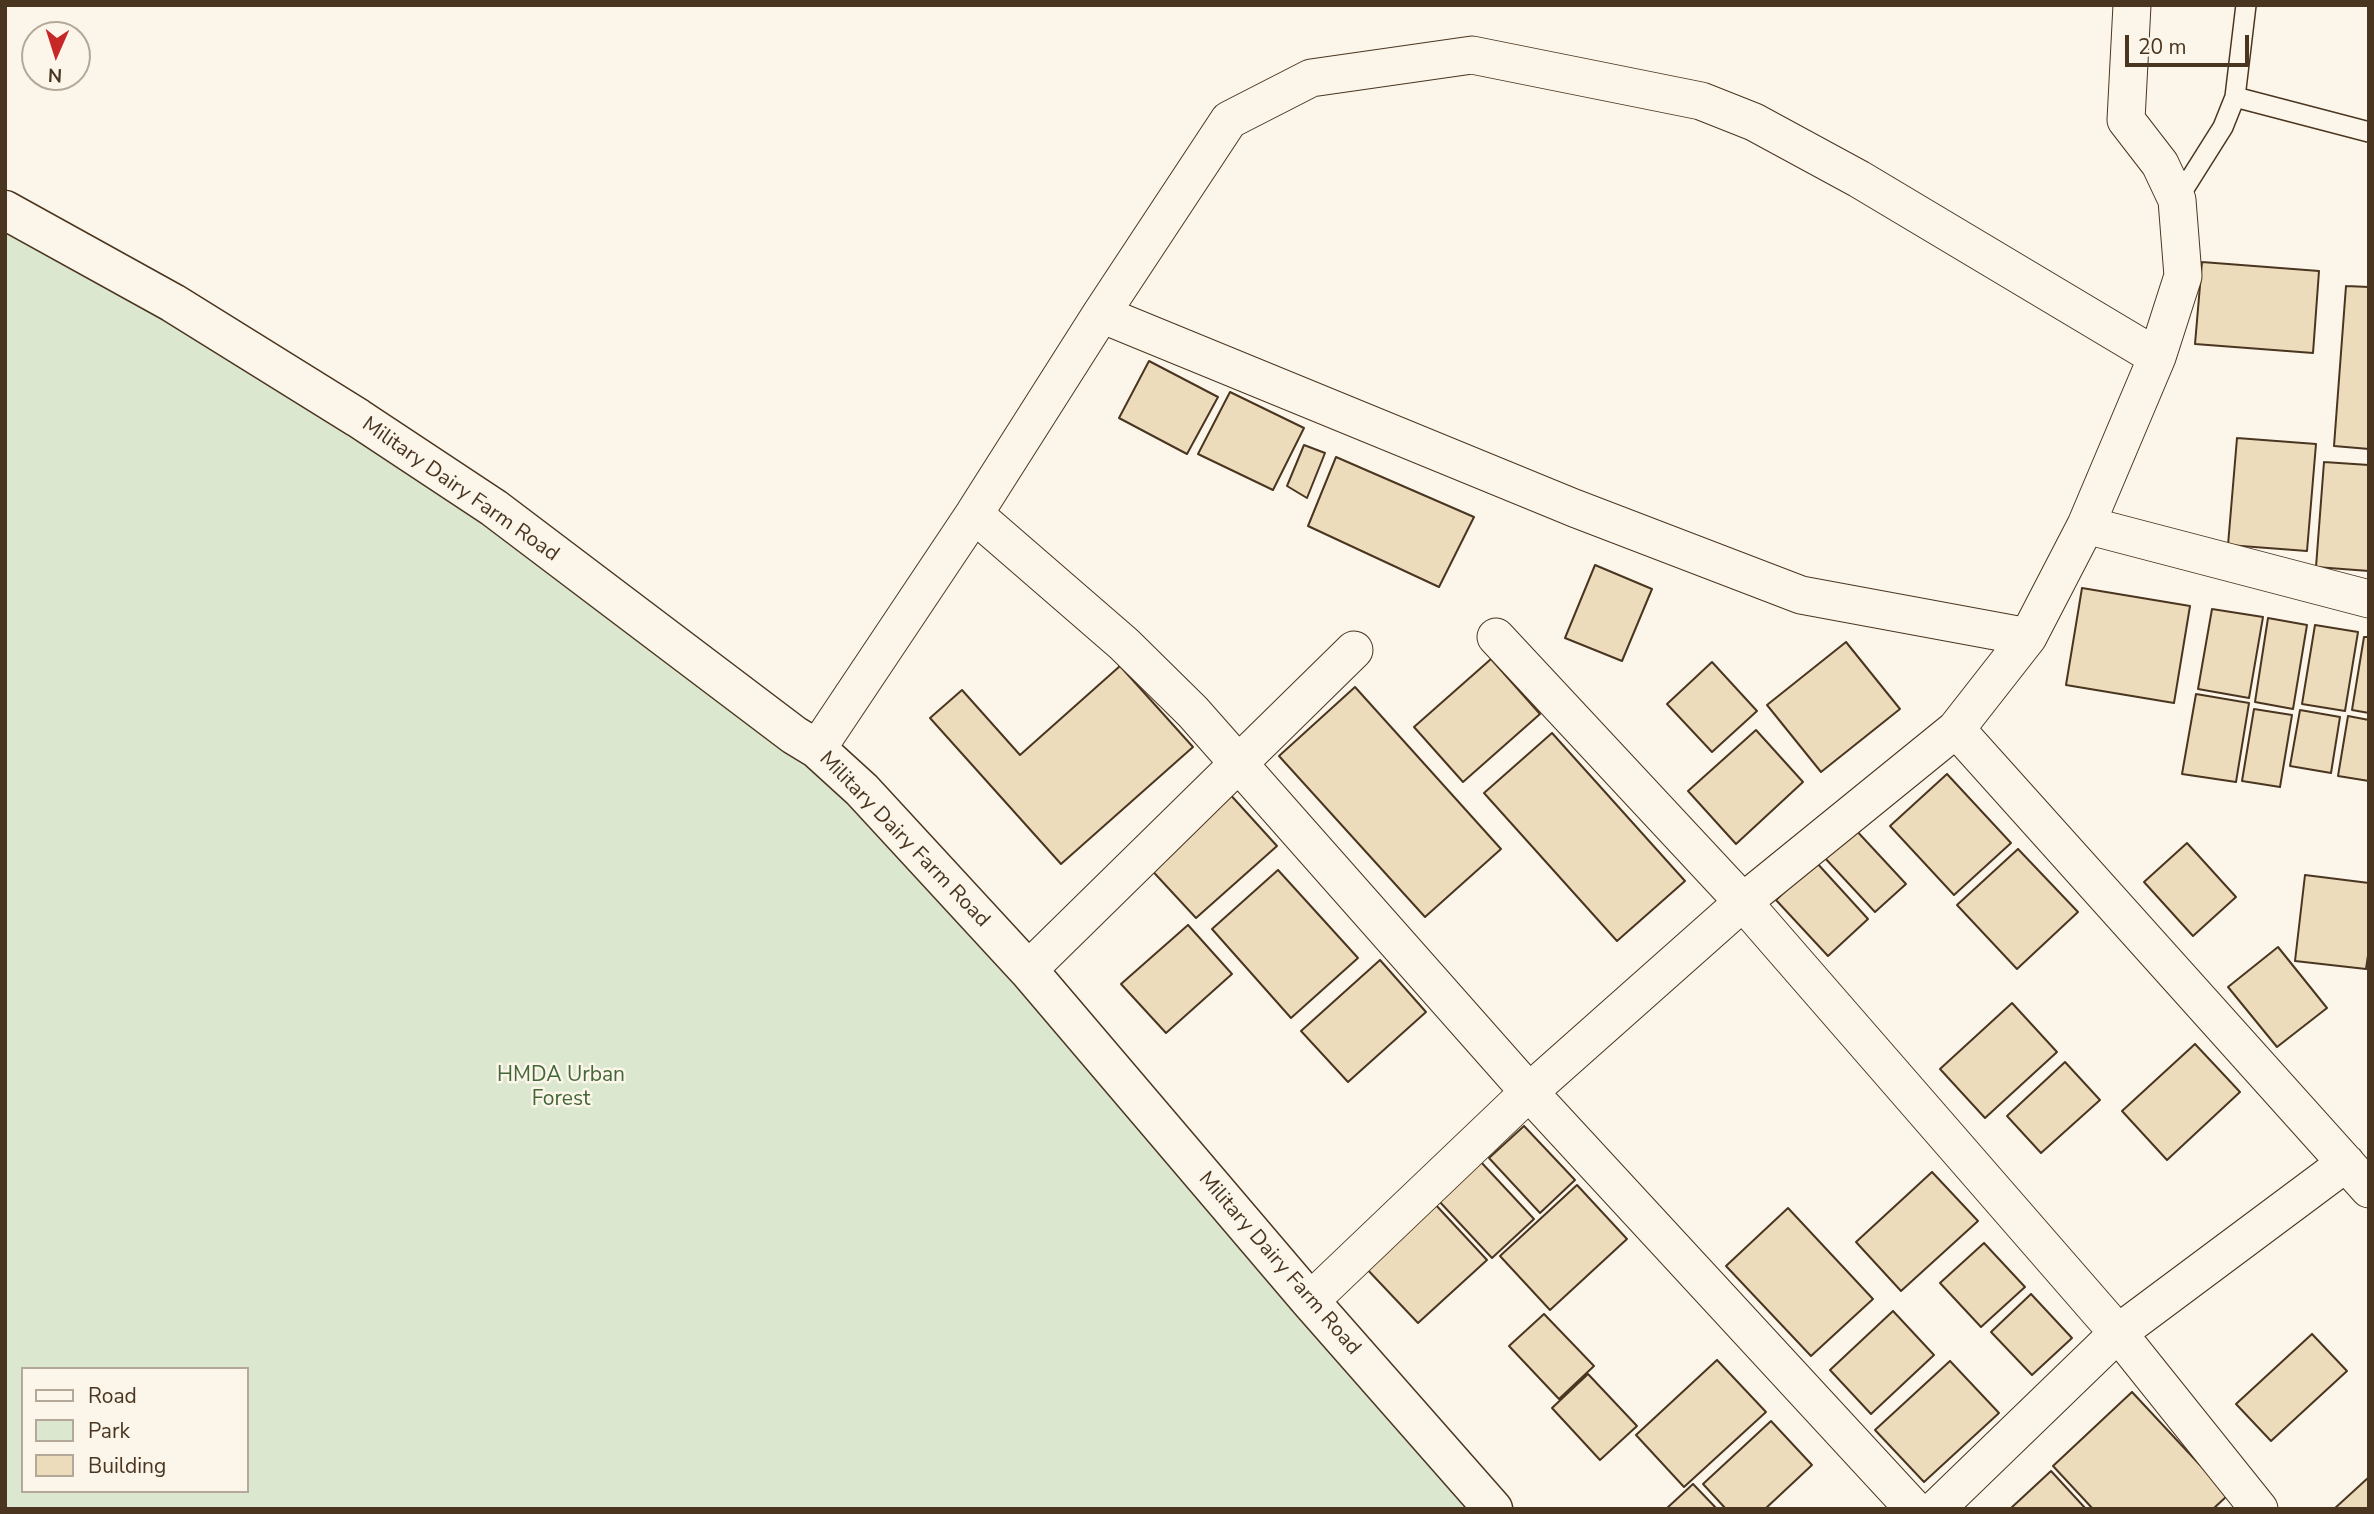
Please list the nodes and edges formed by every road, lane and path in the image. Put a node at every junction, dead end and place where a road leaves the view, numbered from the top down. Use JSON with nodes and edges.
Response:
{"nodes":[{"id":1,"x":2132,"y":5,"type":"edge"},
{"id":2,"x":2246,"y":5,"type":"edge"},
{"id":3,"x":2235,"y":97,"type":"junction"},
{"id":4,"x":2369,"y":132,"type":"edge"},
{"id":5,"x":2177,"y":200,"type":"junction"},
{"id":6,"x":5,"y":210,"type":"edge"},
{"id":7,"x":1101,"y":314,"type":"junction"},
{"id":8,"x":2157,"y":357,"type":"junction"},
{"id":9,"x":974,"y":514,"type":"junction"},
{"id":10,"x":2085,"y":525,"type":"junction"},
{"id":11,"x":2369,"y":599,"type":"edge"},
{"id":12,"x":1496,"y":637,"type":"dead end"},
{"id":13,"x":2028,"y":637,"type":"junction"},
{"id":14,"x":1354,"y":650,"type":"dead end"},
{"id":15,"x":1956,"y":729,"type":"junction"},
{"id":16,"x":817,"y":749,"type":"junction"},
{"id":17,"x":1238,"y":766,"type":"junction"},
{"id":18,"x":1743,"y":902,"type":"junction"},
{"id":19,"x":1028,"y":970,"type":"junction"},
{"id":20,"x":1529,"y":1092,"type":"junction"},
{"id":21,"x":2357,"y":1176,"type":"edge"},
{"id":22,"x":1310,"y":1301,"type":"junction"},
{"id":23,"x":2118,"y":1334,"type":"junction"},
{"id":24,"x":1493,"y":1509,"type":"edge"},
{"id":25,"x":1914,"y":1509,"type":"edge"},
{"id":26,"x":1936,"y":1509,"type":"edge"},
{"id":27,"x":2259,"y":1509,"type":"edge"}],
"edges":[{"from":1,"to":5,"type":"street"},
{"from":2,"to":3,"type":"lane"},
{"from":3,"to":4,"type":"lane"},
{"from":3,"to":5,"type":"lane"},
{"from":5,"to":8,"type":"street"},
{"from":6,"to":16,"type":"main road","name":"Military Dairy Farm Road"},
{"from":7,"to":8,"type":"street"},
{"from":7,"to":9,"type":"street"},
{"from":7,"to":13,"type":"street"},
{"from":8,"to":10,"type":"street"},
{"from":9,"to":16,"type":"street"},
{"from":9,"to":17,"type":"street"},
{"from":10,"to":11,"type":"street"},
{"from":10,"to":13,"type":"street"},
{"from":12,"to":18,"type":"street"},
{"from":13,"to":15,"type":"street"},
{"from":14,"to":17,"type":"street"},
{"from":15,"to":18,"type":"street"},
{"from":15,"to":21,"type":"street"},
{"from":16,"to":19,"type":"main road","name":"Military Dairy Farm Road"},
{"from":17,"to":19,"type":"street"},
{"from":17,"to":20,"type":"street"},
{"from":18,"to":20,"type":"street"},
{"from":18,"to":23,"type":"street"},
{"from":19,"to":22,"type":"main road","name":"Military Dairy Farm Road"},
{"from":20,"to":22,"type":"street"},
{"from":20,"to":25,"type":"street"},
{"from":21,"to":23,"type":"street"},
{"from":22,"to":24,"type":"main road","name":"Military Dairy Farm Road"},
{"from":23,"to":26,"type":"street"},
{"from":23,"to":27,"type":"street"}]}
